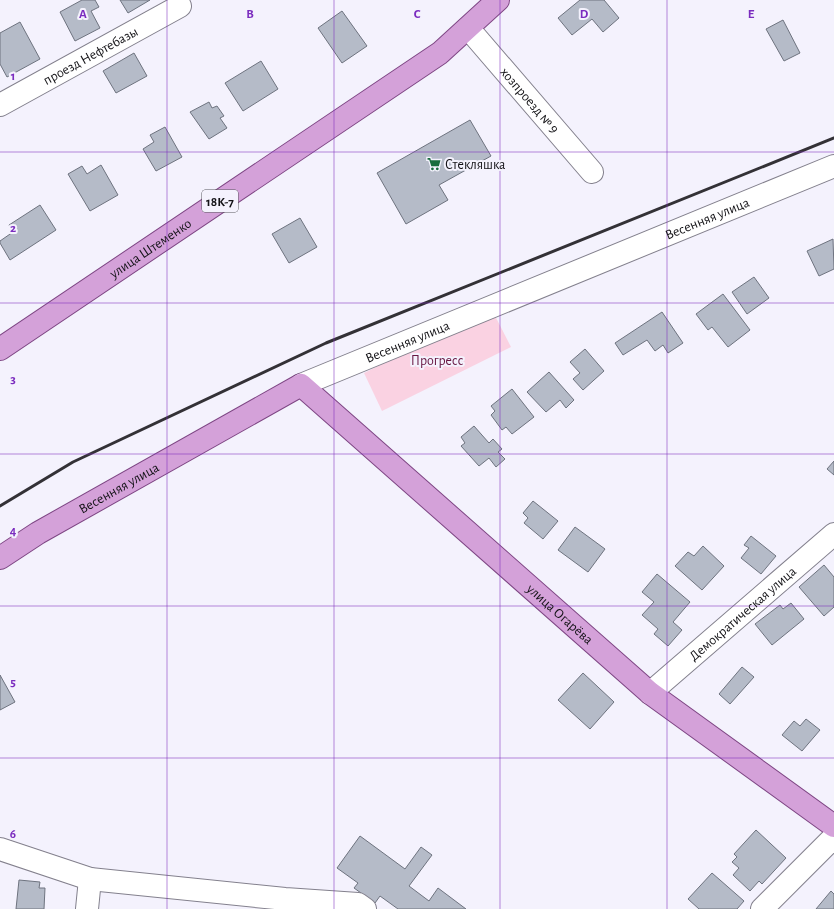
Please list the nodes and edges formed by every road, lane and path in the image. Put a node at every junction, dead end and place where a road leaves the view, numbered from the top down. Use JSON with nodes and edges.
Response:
{"nodes":[{"id":1,"x":498,"y":0,"type":"edge"},
{"id":2,"x":180,"y":6,"type":"dead end"},
{"id":3,"x":468,"y":28,"type":"junction"},
{"id":4,"x":0,"y":105,"type":"edge"},
{"id":5,"x":834,"y":166,"type":"edge"},
{"id":6,"x":592,"y":172,"type":"dead end"},
{"id":7,"x":0,"y":350,"type":"edge"},
{"id":8,"x":301,"y":385,"type":"junction"},
{"id":9,"x":834,"y":534,"type":"edge"},
{"id":10,"x":0,"y":558,"type":"edge"},
{"id":11,"x":650,"y":693,"type":"junction"},
{"id":12,"x":834,"y":826,"type":"edge"},
{"id":13,"x":834,"y":837,"type":"edge"},
{"id":14,"x":0,"y":848,"type":"edge"},
{"id":15,"x":90,"y":879,"type":"junction"},
{"id":16,"x":284,"y":904,"type":"edge"},
{"id":17,"x":86,"y":909,"type":"edge"},
{"id":18,"x":365,"y":909,"type":"edge"},
{"id":19,"x":762,"y":909,"type":"edge"}],
"edges":[{"from":1,"to":3,"type":"main road","number":"18К-7"},
{"from":2,"to":4,"type":"street","name":"проезд Нефтебазы"},
{"from":3,"to":6,"type":"street","name":"хозпроезд № 9"},
{"from":3,"to":7,"type":"main road","name":"улица Штеменко","number":"18К-7"},
{"from":5,"to":8,"type":"street","name":"Весенняя улица"},
{"from":8,"to":10,"type":"main road","name":"Весенняя улица"},
{"from":8,"to":11,"type":"main road","name":"улица Огарёва"},
{"from":9,"to":11,"type":"street","name":"Демократическая улица"},
{"from":11,"to":12,"type":"main road","name":"улица Огарёва"},
{"from":13,"to":19,"type":"street"},
{"from":14,"to":15,"type":"street"},
{"from":15,"to":16,"type":"street"},
{"from":15,"to":17,"type":"street"},
{"from":16,"to":18,"type":"street"}]}
